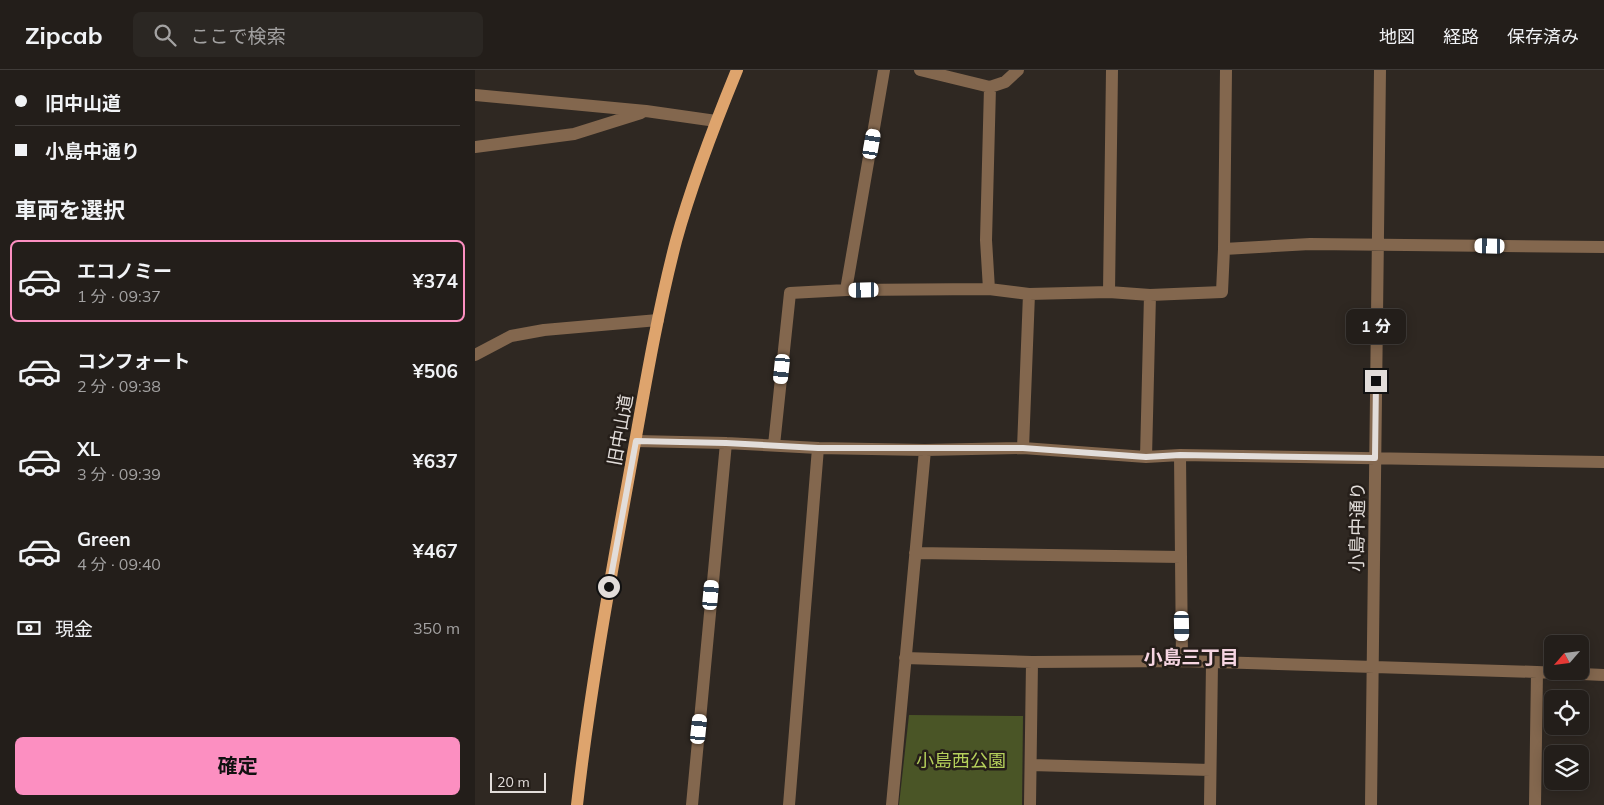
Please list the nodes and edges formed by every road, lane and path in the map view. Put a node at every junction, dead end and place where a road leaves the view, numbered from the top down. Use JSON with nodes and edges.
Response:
{"nodes":[{"id":1,"x":737,"y":70,"type":"edge"},
{"id":2,"x":884,"y":70,"type":"edge"},
{"id":3,"x":920,"y":70,"type":"edge"},
{"id":4,"x":1018,"y":70,"type":"edge"},
{"id":5,"x":1112,"y":70,"type":"edge"},
{"id":6,"x":1225,"y":70,"type":"edge"},
{"id":7,"x":1380,"y":70,"type":"edge"},
{"id":8,"x":989,"y":87,"type":"junction"},
{"id":9,"x":475,"y":95,"type":"edge"},
{"id":10,"x":646,"y":111,"type":"junction"},
{"id":11,"x":716,"y":121,"type":"junction"},
{"id":12,"x":475,"y":147,"type":"edge"},
{"id":13,"x":1378,"y":245,"type":"junction"},
{"id":14,"x":1604,"y":247,"type":"edge"},
{"id":15,"x":1224,"y":249,"type":"junction"},
{"id":16,"x":989,"y":289,"type":"junction"},
{"id":17,"x":846,"y":290,"type":"junction"},
{"id":18,"x":1109,"y":292,"type":"junction"},
{"id":19,"x":1029,"y":294,"type":"junction"},
{"id":20,"x":1150,"y":295,"type":"junction"},
{"id":21,"x":658,"y":320,"type":"junction"},
{"id":22,"x":475,"y":355,"type":"edge"},
{"id":23,"x":636,"y":441,"type":"junction"},
{"id":24,"x":726,"y":443,"type":"junction"},
{"id":25,"x":774,"y":445,"type":"junction"},
{"id":26,"x":818,"y":448,"type":"junction"},
{"id":27,"x":1023,"y":448,"type":"junction"},
{"id":28,"x":925,"y":450,"type":"junction"},
{"id":29,"x":1180,"y":455,"type":"junction"},
{"id":30,"x":1146,"y":457,"type":"junction"},
{"id":31,"x":1375,"y":458,"type":"junction"},
{"id":32,"x":1604,"y":462,"type":"edge"},
{"id":33,"x":915,"y":553,"type":"junction"},
{"id":34,"x":1181,"y":557,"type":"junction"},
{"id":35,"x":905,"y":658,"type":"junction"},
{"id":36,"x":1183,"y":661,"type":"junction"},
{"id":37,"x":1031,"y":662,"type":"junction"},
{"id":38,"x":1212,"y":663,"type":"junction"},
{"id":39,"x":1373,"y":667,"type":"junction"},
{"id":40,"x":1537,"y":672,"type":"junction"},
{"id":41,"x":1604,"y":675,"type":"edge"},
{"id":42,"x":1031,"y":765,"type":"junction"},
{"id":43,"x":1210,"y":770,"type":"junction"},
{"id":44,"x":577,"y":805,"type":"edge"},
{"id":45,"x":692,"y":805,"type":"edge"},
{"id":46,"x":789,"y":805,"type":"edge"},
{"id":47,"x":891,"y":805,"type":"edge"},
{"id":48,"x":1030,"y":805,"type":"edge"},
{"id":49,"x":1210,"y":805,"type":"edge"},
{"id":50,"x":1371,"y":805,"type":"edge"},
{"id":51,"x":1535,"y":805,"type":"edge"}],
"edges":[{"from":1,"to":11,"type":"main road","name":"旧中山道"},
{"from":2,"to":17,"type":"street"},
{"from":3,"to":8,"type":"street"},
{"from":4,"to":8,"type":"street"},
{"from":5,"to":18,"type":"street"},
{"from":6,"to":15,"type":"street"},
{"from":7,"to":13,"type":"street","name":"小島中通り"},
{"from":8,"to":16,"type":"street"},
{"from":9,"to":10,"type":"street"},
{"from":10,"to":11,"type":"street"},
{"from":10,"to":12,"type":"street"},
{"from":11,"to":21,"type":"main road","name":"旧中山道"},
{"from":13,"to":14,"type":"street"},
{"from":13,"to":15,"type":"street"},
{"from":13,"to":31,"type":"street","name":"小島中通り"},
{"from":15,"to":20,"type":"street"},
{"from":16,"to":17,"type":"street"},
{"from":16,"to":19,"type":"street"},
{"from":17,"to":25,"type":"street"},
{"from":18,"to":19,"type":"street"},
{"from":18,"to":20,"type":"street"},
{"from":19,"to":27,"type":"street"},
{"from":20,"to":30,"type":"street"},
{"from":21,"to":22,"type":"street"},
{"from":21,"to":23,"type":"main road","name":"旧中山道"},
{"from":23,"to":24,"type":"street"},
{"from":23,"to":44,"type":"main road","name":"旧中山道"},
{"from":24,"to":25,"type":"street"},
{"from":24,"to":45,"type":"street"},
{"from":25,"to":26,"type":"street"},
{"from":26,"to":28,"type":"street"},
{"from":26,"to":46,"type":"street"},
{"from":27,"to":28,"type":"street"},
{"from":27,"to":30,"type":"street"},
{"from":28,"to":33,"type":"street"},
{"from":29,"to":30,"type":"street"},
{"from":29,"to":31,"type":"street"},
{"from":29,"to":34,"type":"street"},
{"from":31,"to":32,"type":"street"},
{"from":31,"to":39,"type":"street","name":"小島中通り"},
{"from":33,"to":34,"type":"street"},
{"from":33,"to":35,"type":"street"},
{"from":34,"to":36,"type":"street"},
{"from":35,"to":37,"type":"street"},
{"from":35,"to":47,"type":"street"},
{"from":36,"to":37,"type":"street"},
{"from":36,"to":38,"type":"street"},
{"from":37,"to":42,"type":"street"},
{"from":38,"to":39,"type":"street"},
{"from":38,"to":43,"type":"street"},
{"from":39,"to":40,"type":"street"},
{"from":39,"to":50,"type":"street","name":"小島中通り"},
{"from":40,"to":41,"type":"street"},
{"from":40,"to":51,"type":"street"},
{"from":42,"to":43,"type":"street"},
{"from":42,"to":48,"type":"street"},
{"from":43,"to":49,"type":"street"}]}
